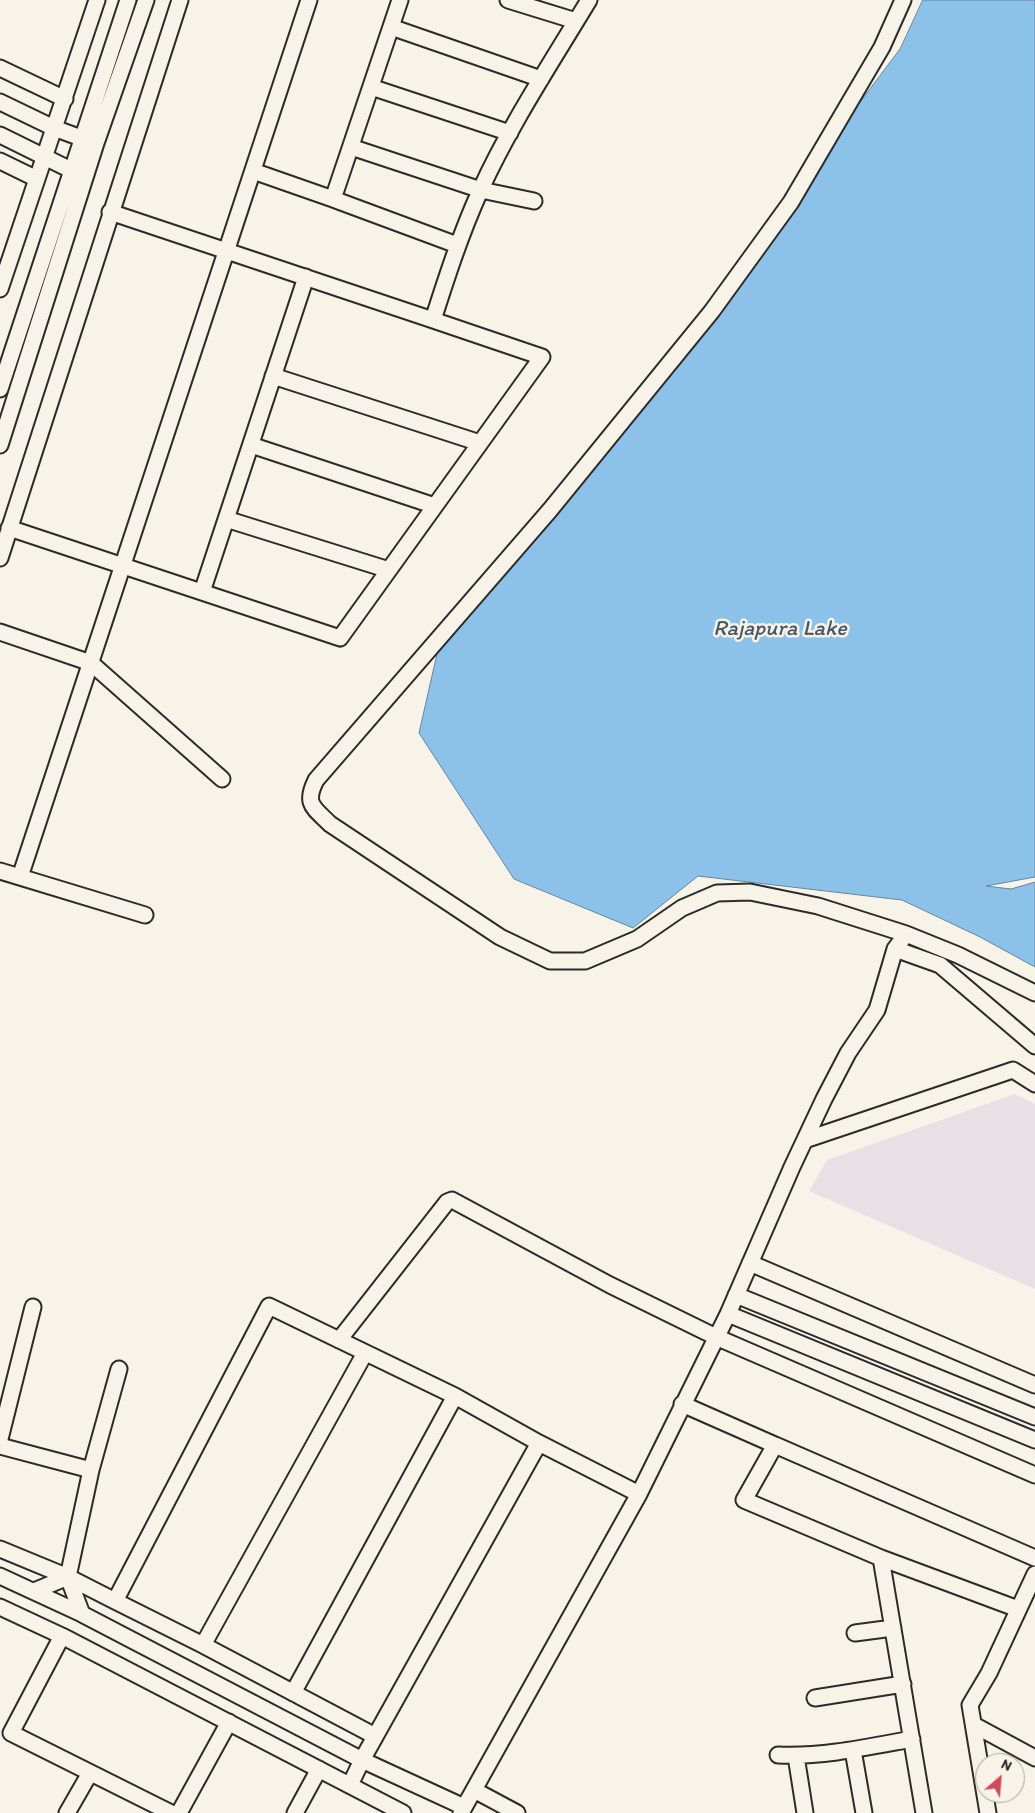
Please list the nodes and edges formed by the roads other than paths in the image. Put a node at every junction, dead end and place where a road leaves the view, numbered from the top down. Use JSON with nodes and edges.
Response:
{"nodes":[{"id":1,"x":97,"y":0,"type":"edge"},
{"id":2,"x":128,"y":0,"type":"edge"},
{"id":3,"x":146,"y":0,"type":"edge"},
{"id":4,"x":180,"y":0,"type":"edge"},
{"id":5,"x":309,"y":0,"type":"edge"},
{"id":6,"x":400,"y":0,"type":"edge"},
{"id":7,"x":508,"y":0,"type":"edge"},
{"id":8,"x":589,"y":0,"type":"edge"},
{"id":9,"x":903,"y":0,"type":"edge"},
{"id":10,"x":576,"y":21,"type":"junction"},
{"id":11,"x":391,"y":27,"type":"junction"},
{"id":12,"x":0,"y":68,"type":"edge"},
{"id":13,"x":542,"y":79,"type":"junction"},
{"id":14,"x":371,"y":87,"type":"junction"},
{"id":15,"x":65,"y":98,"type":"junction"},
{"id":16,"x":0,"y":102,"type":"edge"},
{"id":17,"x":54,"y":128,"type":"junction"},
{"id":18,"x":510,"y":133,"type":"junction"},
{"id":19,"x":0,"y":135,"type":"edge"},
{"id":20,"x":89,"y":141,"type":"junction"},
{"id":21,"x":351,"y":147,"type":"junction"},
{"id":22,"x":45,"y":156,"type":"junction"},
{"id":23,"x":0,"y":161,"type":"edge"},
{"id":24,"x":253,"y":171,"type":"junction"},
{"id":25,"x":79,"y":174,"type":"junction"},
{"id":26,"x":37,"y":179,"type":"junction"},
{"id":27,"x":480,"y":190,"type":"junction"},
{"id":28,"x":333,"y":199,"type":"junction"},
{"id":29,"x":534,"y":201,"type":"dead end"},
{"id":30,"x":110,"y":212,"type":"junction"},
{"id":31,"x":457,"y":245,"type":"junction"},
{"id":32,"x":227,"y":251,"type":"junction"},
{"id":33,"x":306,"y":277,"type":"junction"},
{"id":34,"x":1,"y":280,"type":"edge"},
{"id":35,"x":433,"y":320,"type":"junction"},
{"id":36,"x":273,"y":376,"type":"junction"},
{"id":37,"x":0,"y":389,"type":"edge"},
{"id":38,"x":480,"y":443,"type":"junction"},
{"id":39,"x":0,"y":445,"type":"edge"},
{"id":40,"x":251,"y":446,"type":"junction"},
{"id":41,"x":435,"y":506,"type":"junction"},
{"id":42,"x":226,"y":519,"type":"junction"},
{"id":43,"x":9,"y":528,"type":"junction"},
{"id":44,"x":0,"y":558,"type":"edge"},
{"id":45,"x":123,"y":567,"type":"junction"},
{"id":46,"x":389,"y":570,"type":"junction"},
{"id":47,"x":202,"y":592,"type":"junction"},
{"id":48,"x":0,"y":632,"type":"edge"},
{"id":49,"x":91,"y":664,"type":"junction"},
{"id":50,"x":222,"y":779,"type":"dead end"},
{"id":51,"x":0,"y":871,"type":"edge"},
{"id":52,"x":20,"y":877,"type":"junction"},
{"id":53,"x":145,"y":915,"type":"dead end"},
{"id":54,"x":906,"y":934,"type":"junction"},
{"id":55,"x":895,"y":949,"type":"junction"},
{"id":56,"x":1035,"y":993,"type":"edge"},
{"id":57,"x":1035,"y":1046,"type":"edge"},
{"id":58,"x":1035,"y":1084,"type":"edge"},
{"id":59,"x":805,"y":1140,"type":"junction"},
{"id":60,"x":750,"y":1263,"type":"junction"},
{"id":61,"x":736,"y":1295,"type":"junction"},
{"id":62,"x":32,"y":1307,"type":"dead end"},
{"id":63,"x":728,"y":1314,"type":"junction"},
{"id":64,"x":716,"y":1337,"type":"junction"},
{"id":65,"x":339,"y":1340,"type":"junction"},
{"id":66,"x":366,"y":1353,"type":"junction"},
{"id":67,"x":119,"y":1369,"type":"dead end"},
{"id":68,"x":1035,"y":1384,"type":"edge"},
{"id":69,"x":455,"y":1396,"type":"junction"},
{"id":70,"x":682,"y":1404,"type":"junction"},
{"id":71,"x":1035,"y":1417,"type":"edge"},
{"id":72,"x":0,"y":1439,"type":"edge"},
{"id":73,"x":1035,"y":1440,"type":"edge"},
{"id":74,"x":539,"y":1443,"type":"junction"},
{"id":75,"x":775,"y":1444,"type":"junction"},
{"id":76,"x":0,"y":1446,"type":"edge"},
{"id":77,"x":92,"y":1470,"type":"junction"},
{"id":78,"x":1035,"y":1475,"type":"edge"},
{"id":79,"x":639,"y":1494,"type":"junction"},
{"id":80,"x":0,"y":1549,"type":"edge"},
{"id":81,"x":882,"y":1558,"type":"junction"},
{"id":82,"x":1035,"y":1558,"type":"edge"},
{"id":83,"x":1035,"y":1574,"type":"edge"},
{"id":84,"x":0,"y":1576,"type":"edge"},
{"id":85,"x":68,"y":1577,"type":"junction"},
{"id":86,"x":34,"y":1591,"type":"junction"},
{"id":87,"x":115,"y":1601,"type":"junction"},
{"id":88,"x":0,"y":1607,"type":"edge"},
{"id":89,"x":1018,"y":1609,"type":"junction"},
{"id":90,"x":82,"y":1614,"type":"junction"},
{"id":91,"x":893,"y":1628,"type":"junction"},
{"id":92,"x":855,"y":1633,"type":"dead end"},
{"id":93,"x":62,"y":1636,"type":"junction"},
{"id":94,"x":203,"y":1645,"type":"junction"},
{"id":95,"x":902,"y":1684,"type":"junction"},
{"id":96,"x":293,"y":1693,"type":"junction"},
{"id":97,"x":815,"y":1698,"type":"dead end"},
{"id":98,"x":229,"y":1722,"type":"junction"},
{"id":99,"x":974,"y":1725,"type":"junction"},
{"id":100,"x":375,"y":1736,"type":"junction"},
{"id":101,"x":912,"y":1739,"type":"junction"},
{"id":102,"x":853,"y":1750,"type":"junction"},
{"id":103,"x":778,"y":1755,"type":"dead end"},
{"id":104,"x":796,"y":1756,"type":"junction"},
{"id":105,"x":1035,"y":1758,"type":"edge"},
{"id":106,"x":362,"y":1760,"type":"junction"},
{"id":107,"x":320,"y":1769,"type":"junction"},
{"id":108,"x":90,"y":1772,"type":"junction"},
{"id":109,"x":350,"y":1785,"type":"junction"},
{"id":110,"x":474,"y":1790,"type":"junction"},
{"id":111,"x":463,"y":1810,"type":"edge"},
{"id":112,"x":510,"y":1811,"type":"edge"},
{"id":113,"x":67,"y":1813,"type":"edge"},
{"id":114,"x":171,"y":1813,"type":"edge"},
{"id":115,"x":178,"y":1813,"type":"edge"},
{"id":116,"x":296,"y":1813,"type":"edge"},
{"id":117,"x":403,"y":1813,"type":"edge"},
{"id":118,"x":805,"y":1813,"type":"edge"},
{"id":119,"x":864,"y":1813,"type":"edge"},
{"id":120,"x":924,"y":1813,"type":"edge"},
{"id":121,"x":988,"y":1813,"type":"edge"}],
"edges":[{"from":1,"to":15,"type":"street"},
{"from":2,"to":20,"type":"street"},
{"from":3,"to":20,"type":"street"},
{"from":4,"to":30,"type":"street"},
{"from":5,"to":24,"type":"street"},
{"from":6,"to":11,"type":"street"},
{"from":7,"to":10,"type":"street"},
{"from":8,"to":10,"type":"street"},
{"from":9,"to":54,"type":"street"},
{"from":10,"to":13,"type":"street"},
{"from":11,"to":13,"type":"street"},
{"from":11,"to":14,"type":"street"},
{"from":12,"to":15,"type":"street"},
{"from":13,"to":18,"type":"street"},
{"from":14,"to":18,"type":"street"},
{"from":14,"to":21,"type":"street"},
{"from":15,"to":17,"type":"street"},
{"from":16,"to":17,"type":"street"},
{"from":17,"to":20,"type":"street"},
{"from":17,"to":22,"type":"street"},
{"from":18,"to":27,"type":"street"},
{"from":19,"to":22,"type":"street"},
{"from":20,"to":25,"type":"street"},
{"from":21,"to":27,"type":"street"},
{"from":21,"to":28,"type":"street"},
{"from":22,"to":25,"type":"street"},
{"from":22,"to":26,"type":"street"},
{"from":23,"to":26,"type":"street"},
{"from":24,"to":28,"type":"street"},
{"from":24,"to":32,"type":"street"},
{"from":25,"to":37,"type":"street"},
{"from":25,"to":39,"type":"street"},
{"from":26,"to":34,"type":"street"},
{"from":27,"to":29,"type":"street"},
{"from":27,"to":31,"type":"street"},
{"from":28,"to":31,"type":"street"},
{"from":30,"to":32,"type":"street"},
{"from":30,"to":43,"type":"street"},
{"from":31,"to":35,"type":"street"},
{"from":32,"to":33,"type":"street"},
{"from":32,"to":45,"type":"street"},
{"from":33,"to":35,"type":"street"},
{"from":33,"to":36,"type":"street"},
{"from":35,"to":38,"type":"street"},
{"from":36,"to":38,"type":"street"},
{"from":36,"to":40,"type":"street"},
{"from":38,"to":41,"type":"street"},
{"from":40,"to":41,"type":"street"},
{"from":40,"to":42,"type":"street"},
{"from":41,"to":46,"type":"street"},
{"from":42,"to":46,"type":"street"},
{"from":42,"to":47,"type":"street"},
{"from":43,"to":44,"type":"street"},
{"from":43,"to":45,"type":"street"},
{"from":45,"to":47,"type":"street"},
{"from":45,"to":49,"type":"street"},
{"from":46,"to":47,"type":"street"},
{"from":48,"to":49,"type":"street"},
{"from":49,"to":50,"type":"street"},
{"from":49,"to":52,"type":"street"},
{"from":51,"to":52,"type":"street"},
{"from":52,"to":53,"type":"street"},
{"from":54,"to":55,"type":"street"},
{"from":54,"to":56,"type":"street"},
{"from":55,"to":57,"type":"street"},
{"from":55,"to":59,"type":"street"},
{"from":58,"to":59,"type":"street"},
{"from":59,"to":60,"type":"street"},
{"from":60,"to":61,"type":"street"},
{"from":60,"to":68,"type":"street"},
{"from":61,"to":63,"type":"street"},
{"from":61,"to":71,"type":"street"},
{"from":62,"to":72,"type":"street"},
{"from":63,"to":64,"type":"street"},
{"from":63,"to":73,"type":"street"},
{"from":64,"to":65,"type":"street"},
{"from":64,"to":70,"type":"street"},
{"from":64,"to":78,"type":"street"},
{"from":65,"to":66,"type":"street"},
{"from":65,"to":87,"type":"street"},
{"from":66,"to":69,"type":"street"},
{"from":66,"to":94,"type":"street"},
{"from":67,"to":77,"type":"street"},
{"from":69,"to":74,"type":"street"},
{"from":69,"to":96,"type":"street"},
{"from":70,"to":75,"type":"street"},
{"from":70,"to":79,"type":"street"},
{"from":74,"to":79,"type":"street"},
{"from":74,"to":100,"type":"street"},
{"from":75,"to":81,"type":"street"},
{"from":75,"to":82,"type":"street"},
{"from":76,"to":77,"type":"street"},
{"from":77,"to":85,"type":"street"},
{"from":79,"to":110,"type":"street"},
{"from":80,"to":85,"type":"street"},
{"from":81,"to":89,"type":"street"},
{"from":81,"to":91,"type":"street"},
{"from":83,"to":89,"type":"street"},
{"from":84,"to":86,"type":"street"},
{"from":85,"to":86,"type":"street"},
{"from":85,"to":87,"type":"street"},
{"from":85,"to":90,"type":"street"},
{"from":86,"to":90,"type":"street"},
{"from":87,"to":94,"type":"street"},
{"from":88,"to":93,"type":"street"},
{"from":89,"to":99,"type":"street"},
{"from":90,"to":106,"type":"street"},
{"from":91,"to":92,"type":"street"},
{"from":91,"to":95,"type":"street"},
{"from":93,"to":98,"type":"street"},
{"from":93,"to":108,"type":"street"},
{"from":94,"to":96,"type":"street"},
{"from":95,"to":97,"type":"street"},
{"from":95,"to":101,"type":"street"},
{"from":96,"to":100,"type":"street"},
{"from":98,"to":107,"type":"street"},
{"from":98,"to":115,"type":"street"},
{"from":99,"to":105,"type":"street"},
{"from":99,"to":121,"type":"street"},
{"from":100,"to":106,"type":"street"},
{"from":101,"to":102,"type":"street"},
{"from":101,"to":120,"type":"street"},
{"from":102,"to":104,"type":"street"},
{"from":102,"to":119,"type":"street"},
{"from":103,"to":104,"type":"street"},
{"from":104,"to":118,"type":"street"},
{"from":106,"to":109,"type":"street"},
{"from":106,"to":111,"type":"street"},
{"from":107,"to":109,"type":"street"},
{"from":107,"to":116,"type":"street"},
{"from":108,"to":113,"type":"street"},
{"from":108,"to":114,"type":"street"},
{"from":109,"to":117,"type":"street"},
{"from":110,"to":111,"type":"street"},
{"from":110,"to":112,"type":"street"}]}
